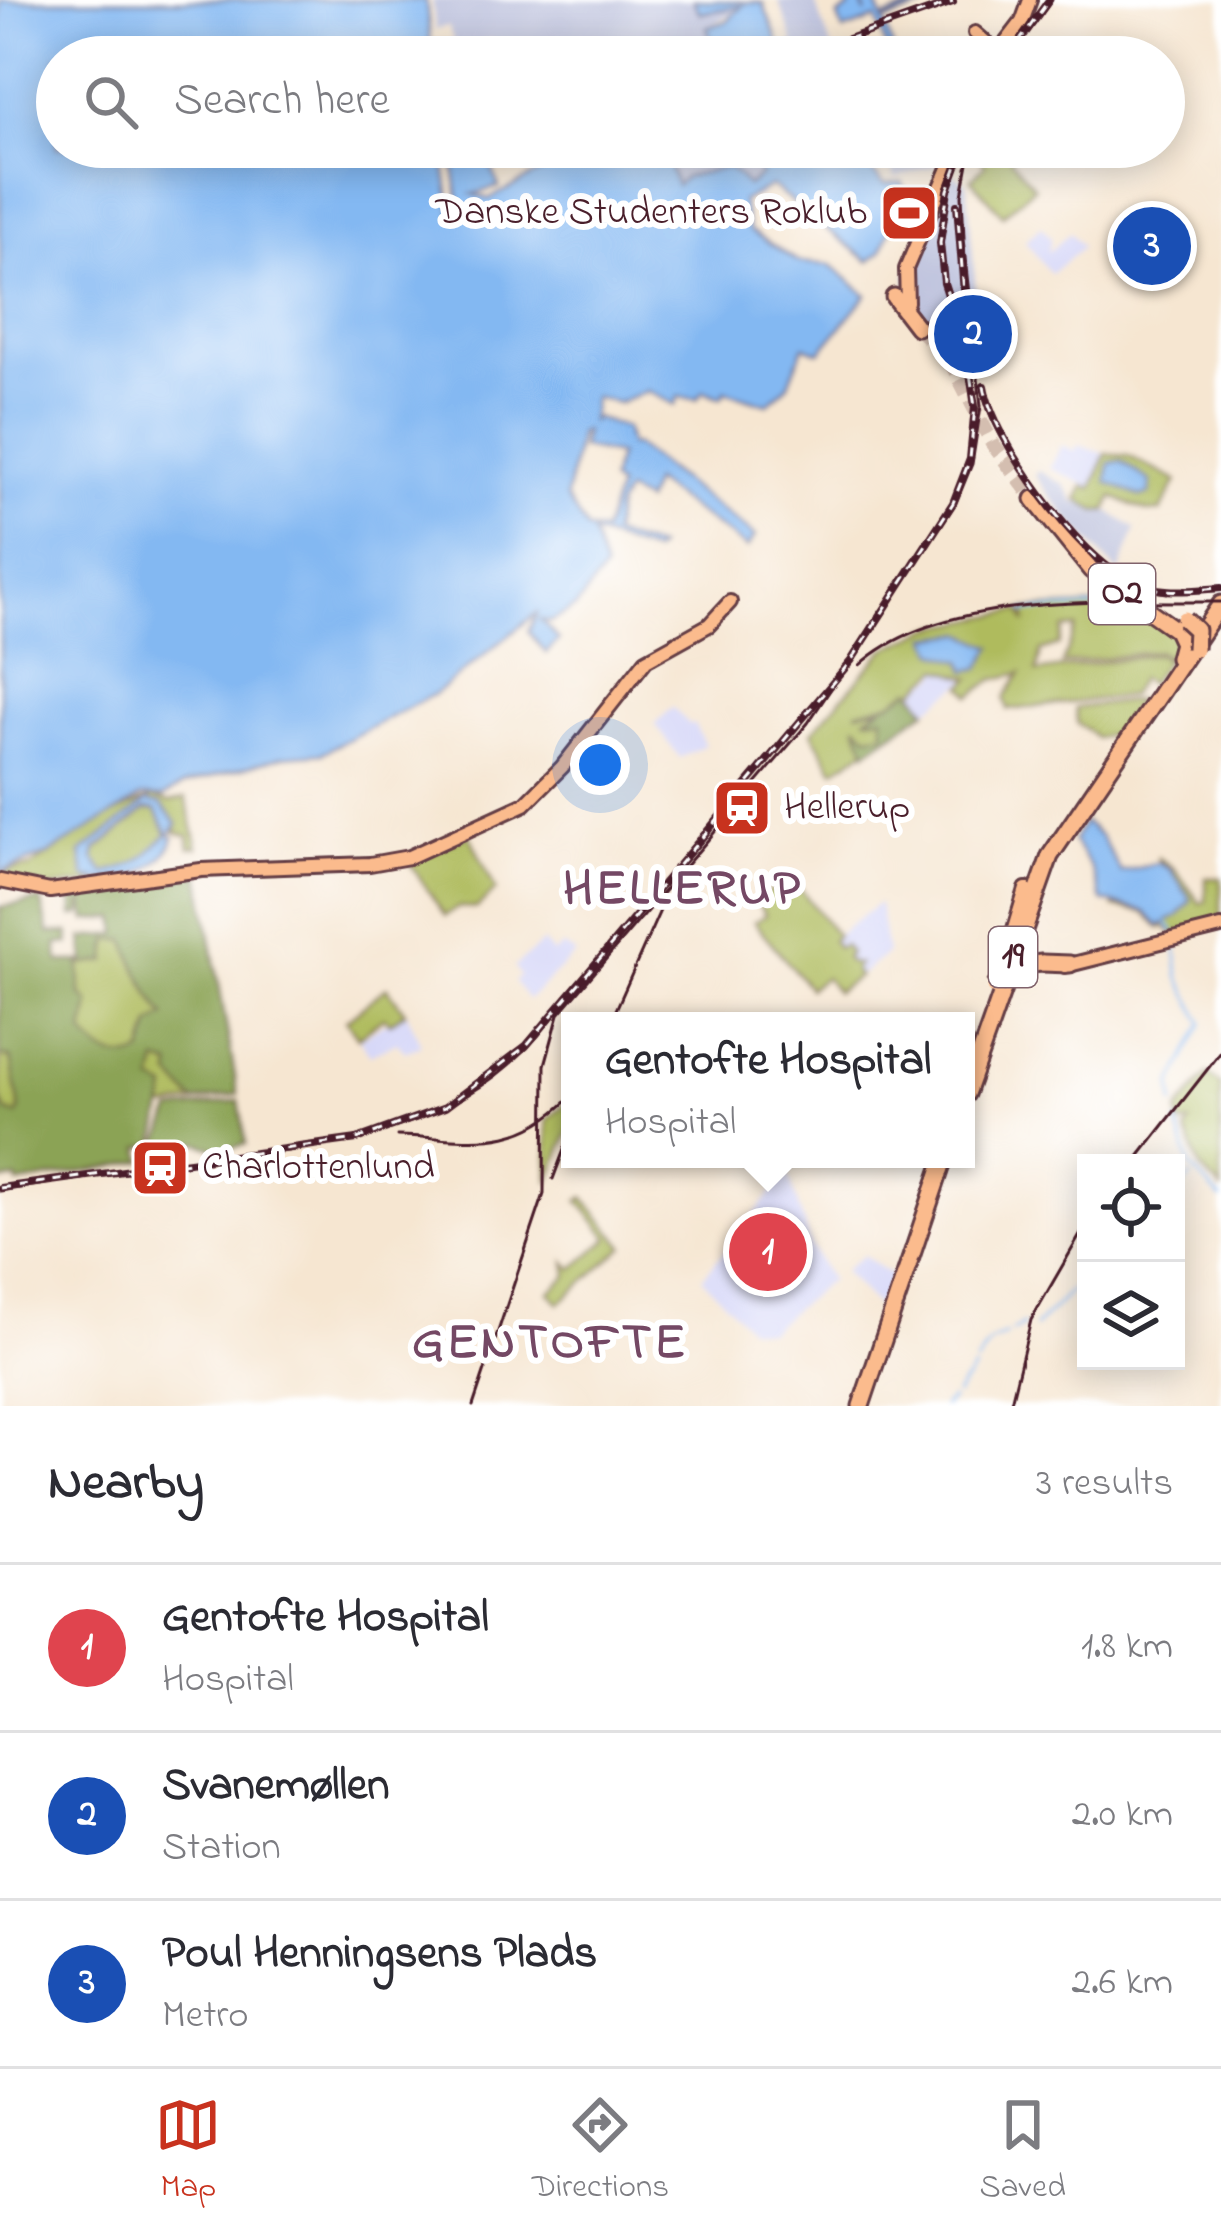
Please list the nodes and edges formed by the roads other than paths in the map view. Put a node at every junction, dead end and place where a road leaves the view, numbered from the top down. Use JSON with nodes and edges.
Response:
{"nodes":[{"id":1,"x":1032,"y":0,"type":"edge"},
{"id":2,"x":975,"y":33,"type":"dead end"},
{"id":3,"x":979,"y":36,"type":"edge"},
{"id":4,"x":1010,"y":36,"type":"edge"},
{"id":5,"x":950,"y":168,"type":"edge"},
{"id":6,"x":903,"y":292,"type":"dead end"},
{"id":7,"x":1221,"y":600,"type":"edge"},
{"id":8,"x":729,"y":601,"type":"dead end"},
{"id":9,"x":1160,"y":689,"type":"junction"},
{"id":10,"x":1122,"y":749,"type":"junction"},
{"id":11,"x":1076,"y":812,"type":"junction"},
{"id":12,"x":10,"y":887,"type":"edge"},
{"id":13,"x":1031,"y":893,"type":"joint"},
{"id":14,"x":1221,"y":928,"type":"edge"},
{"id":15,"x":1022,"y":964,"type":"junction"},
{"id":16,"x":1070,"y":964,"type":"joint"},
{"id":17,"x":1001,"y":987,"type":"junction"},
{"id":18,"x":978,"y":1030,"type":"dead end"},
{"id":19,"x":975,"y":1042,"type":"edge"},
{"id":20,"x":975,"y":1050,"type":"edge"},
{"id":21,"x":975,"y":1053,"type":"edge"},
{"id":22,"x":975,"y":1067,"type":"edge"},
{"id":23,"x":975,"y":1068,"type":"edge"},
{"id":24,"x":938,"y":1168,"type":"edge"},
{"id":25,"x":938,"y":1168,"type":"edge"},
{"id":26,"x":938,"y":1168,"type":"edge"},
{"id":27,"x":929,"y":1203,"type":"junction"},
{"id":28,"x":920,"y":1243,"type":"dead end"},
{"id":29,"x":898,"y":1268,"type":"dead end"},
{"id":30,"x":857,"y":1405,"type":"edge"}],
"edges":[{"from":1,"to":4,"type":"main road"},
{"from":2,"to":3,"type":"main road"},
{"from":5,"to":6,"type":"main road"},
{"from":7,"to":9,"type":"highway","number":"19"},
{"from":7,"to":9,"type":"highway","number":"19"},
{"from":8,"to":12,"type":"main road"},
{"from":9,"to":9,"type":"highway","number":"O2","bridge":true},
{"from":9,"to":10,"type":"highway","number":"19"},
{"from":9,"to":11,"type":"highway","number":"19"},
{"from":10,"to":11,"type":"highway"},
{"from":10,"to":11,"type":"highway","number":"19"},
{"from":11,"to":13,"type":"highway"},
{"from":11,"to":20,"type":"highway","number":"19"},
{"from":11,"to":23,"type":"highway","number":"19"},
{"from":13,"to":15,"type":"main road"},
{"from":14,"to":16,"type":"main road"},
{"from":15,"to":16,"type":"highway"},
{"from":15,"to":17,"type":"highway","bridge":true},
{"from":17,"to":21,"type":"highway"},
{"from":17,"to":22,"type":"highway"},
{"from":18,"to":19,"type":"highway"},
{"from":24,"to":27,"type":"highway"},
{"from":25,"to":29,"type":"highway"},
{"from":26,"to":30,"type":"highway"},
{"from":27,"to":28,"type":"highway"},
{"from":27,"to":30,"type":"highway"}]}
